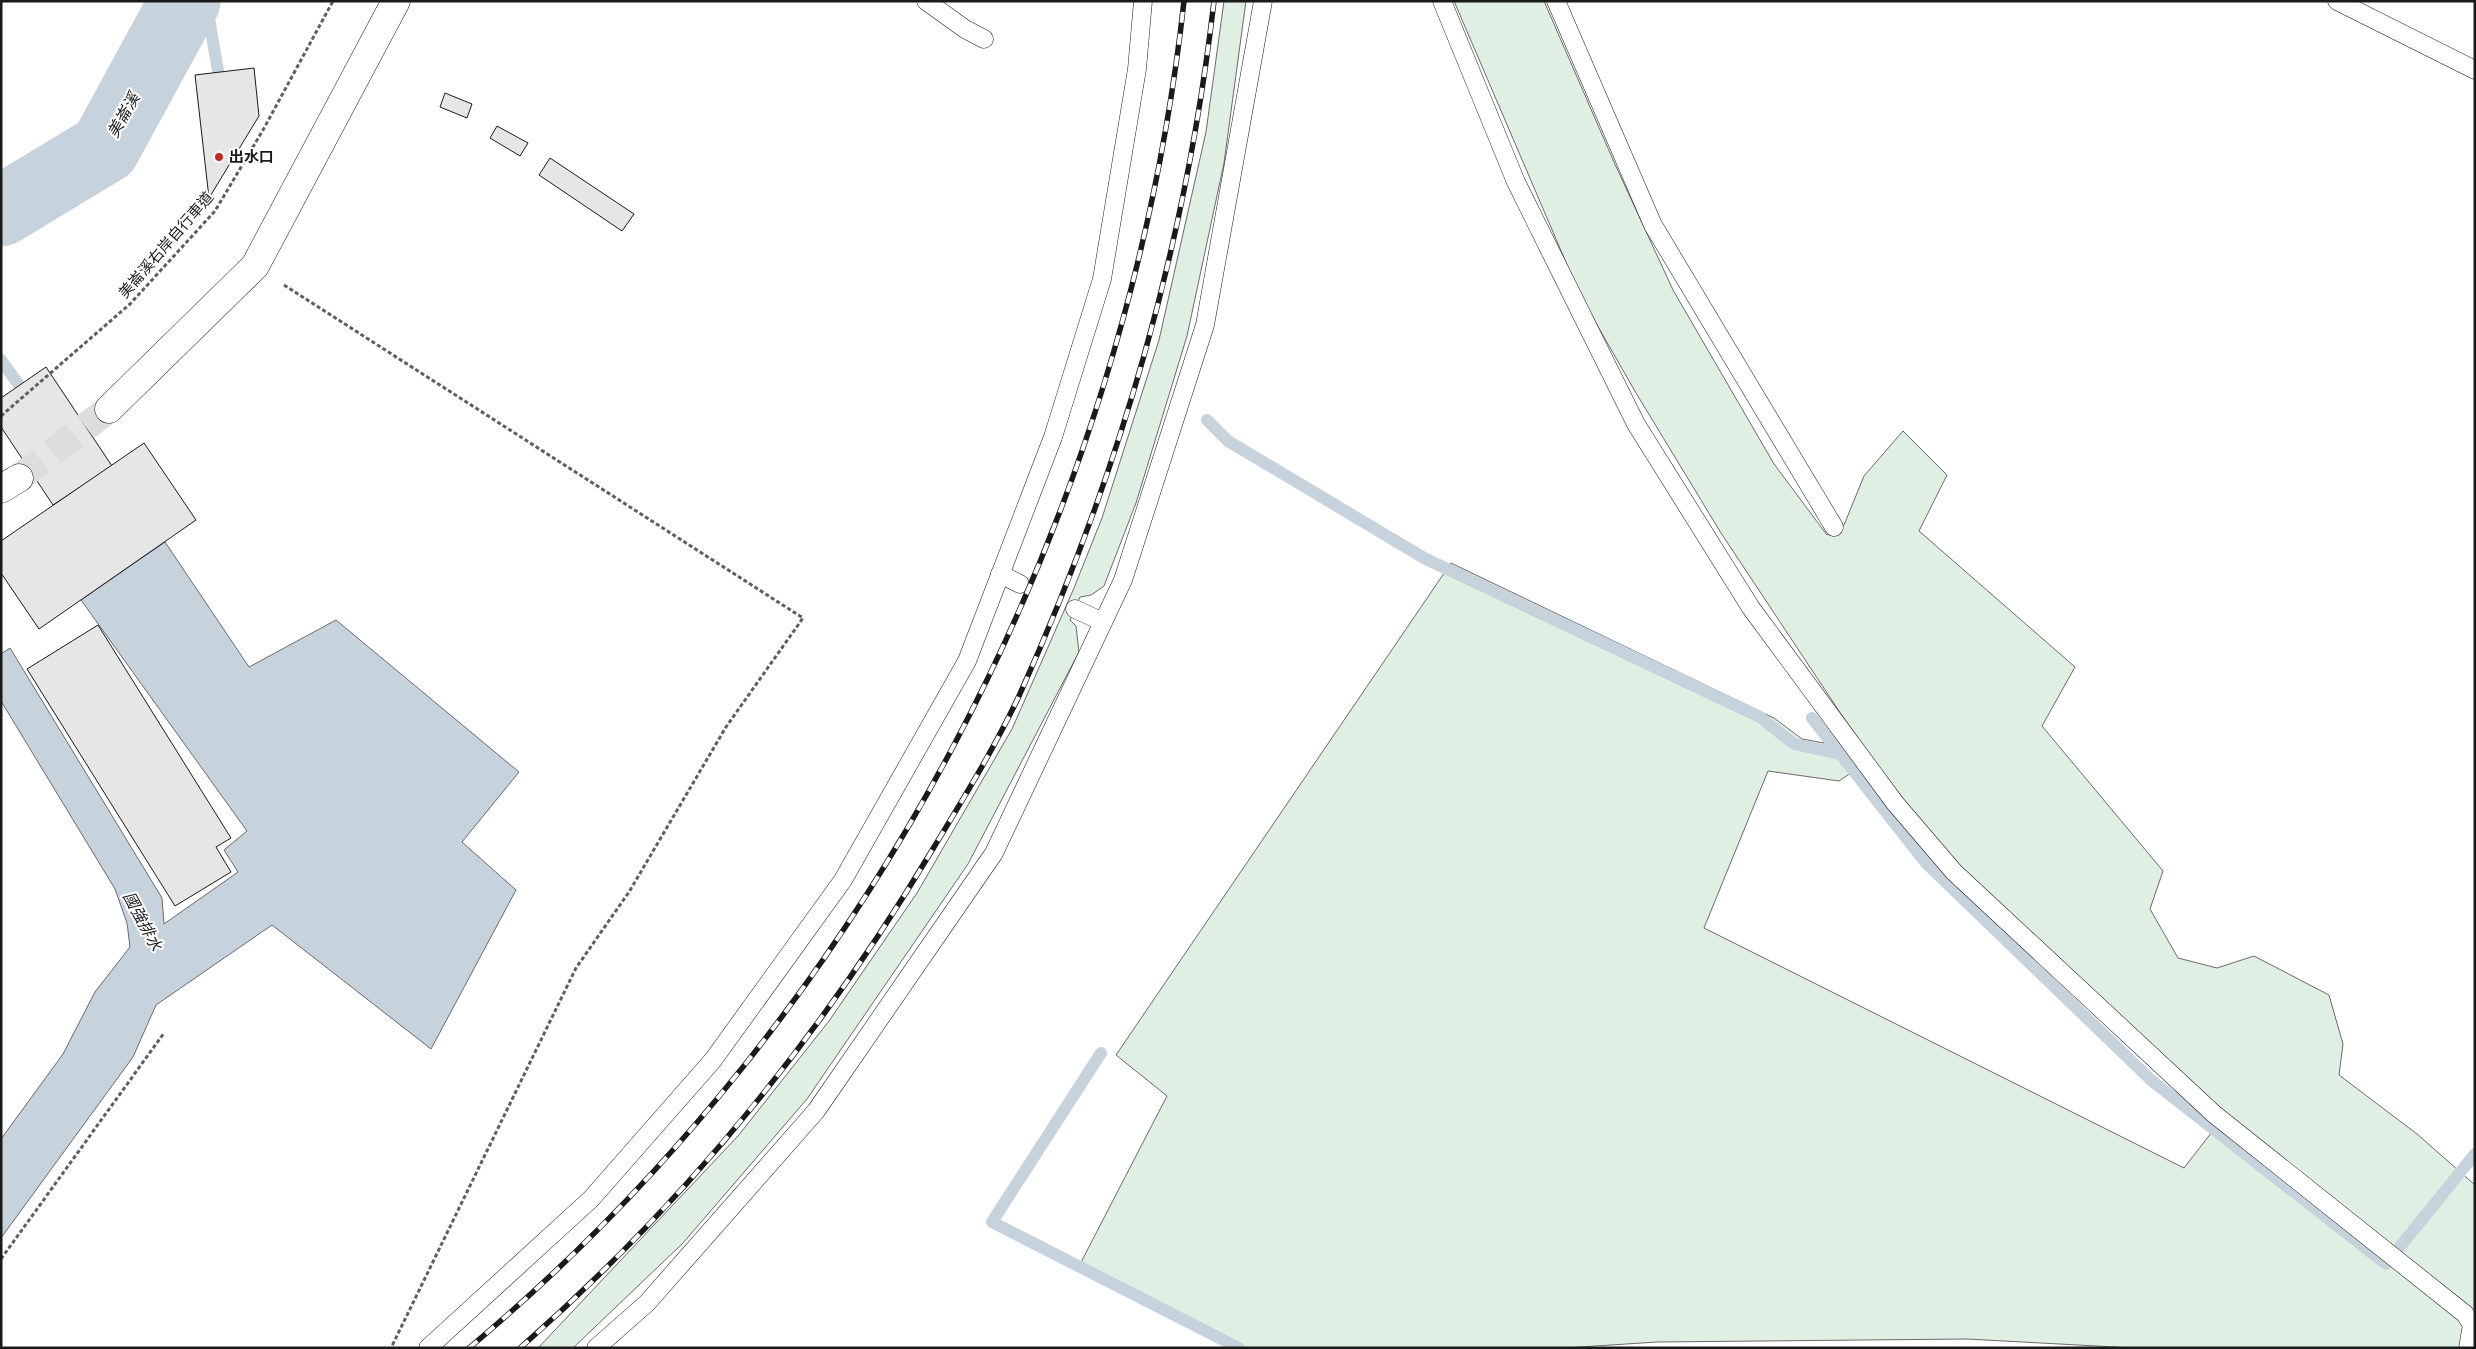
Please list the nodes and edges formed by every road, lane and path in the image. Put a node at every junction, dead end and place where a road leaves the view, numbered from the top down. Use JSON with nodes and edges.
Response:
{"nodes":[{"id":1,"x":333,"y":1,"type":"edge"},
{"id":2,"x":396,"y":1,"type":"edge"},
{"id":3,"x":926,"y":1,"type":"edge"},
{"id":4,"x":1143,"y":1,"type":"edge"},
{"id":5,"x":1263,"y":1,"type":"edge"},
{"id":6,"x":1442,"y":1,"type":"edge"},
{"id":7,"x":1556,"y":1,"type":"edge"},
{"id":8,"x":2337,"y":1,"type":"edge"},
{"id":9,"x":984,"y":39,"type":"dead end"},
{"id":10,"x":2475,"y":70,"type":"edge"},
{"id":11,"x":254,"y":266,"type":"junction"},
{"id":12,"x":109,"y":409,"type":"tunnel mouth"},
{"id":13,"x":1,"y":416,"type":"edge"},
{"id":14,"x":1834,"y":527,"type":"dead end"},
{"id":15,"x":1000,"y":574,"type":"junction"},
{"id":16,"x":1020,"y":584,"type":"dead end"},
{"id":17,"x":1075,"y":609,"type":"dead end"},
{"id":18,"x":1103,"y":622,"type":"junction"},
{"id":19,"x":164,"y":1033,"type":"dead end"},
{"id":20,"x":1,"y":1259,"type":"edge"},
{"id":21,"x":391,"y":1348,"type":"edge"},
{"id":22,"x":428,"y":1348,"type":"edge"},
{"id":23,"x":596,"y":1348,"type":"edge"},
{"id":24,"x":2468,"y":1348,"type":"edge"}],
"edges":[{"from":1,"to":13,"type":"path","name":"美崙溪右岸自行車道"},
{"from":2,"to":11,"type":"street"},
{"from":3,"to":9,"type":"lane"},
{"from":4,"to":15,"type":"lane"},
{"from":5,"to":18,"type":"lane"},
{"from":6,"to":24,"type":"lane"},
{"from":7,"to":14,"type":"lane"},
{"from":8,"to":10,"type":"lane"},
{"from":11,"to":12,"type":"street"},
{"from":11,"to":21,"type":"path"},
{"from":15,"to":16,"type":"lane"},
{"from":15,"to":22,"type":"lane"},
{"from":17,"to":18,"type":"lane"},
{"from":18,"to":23,"type":"lane"},
{"from":19,"to":20,"type":"path"}]}
